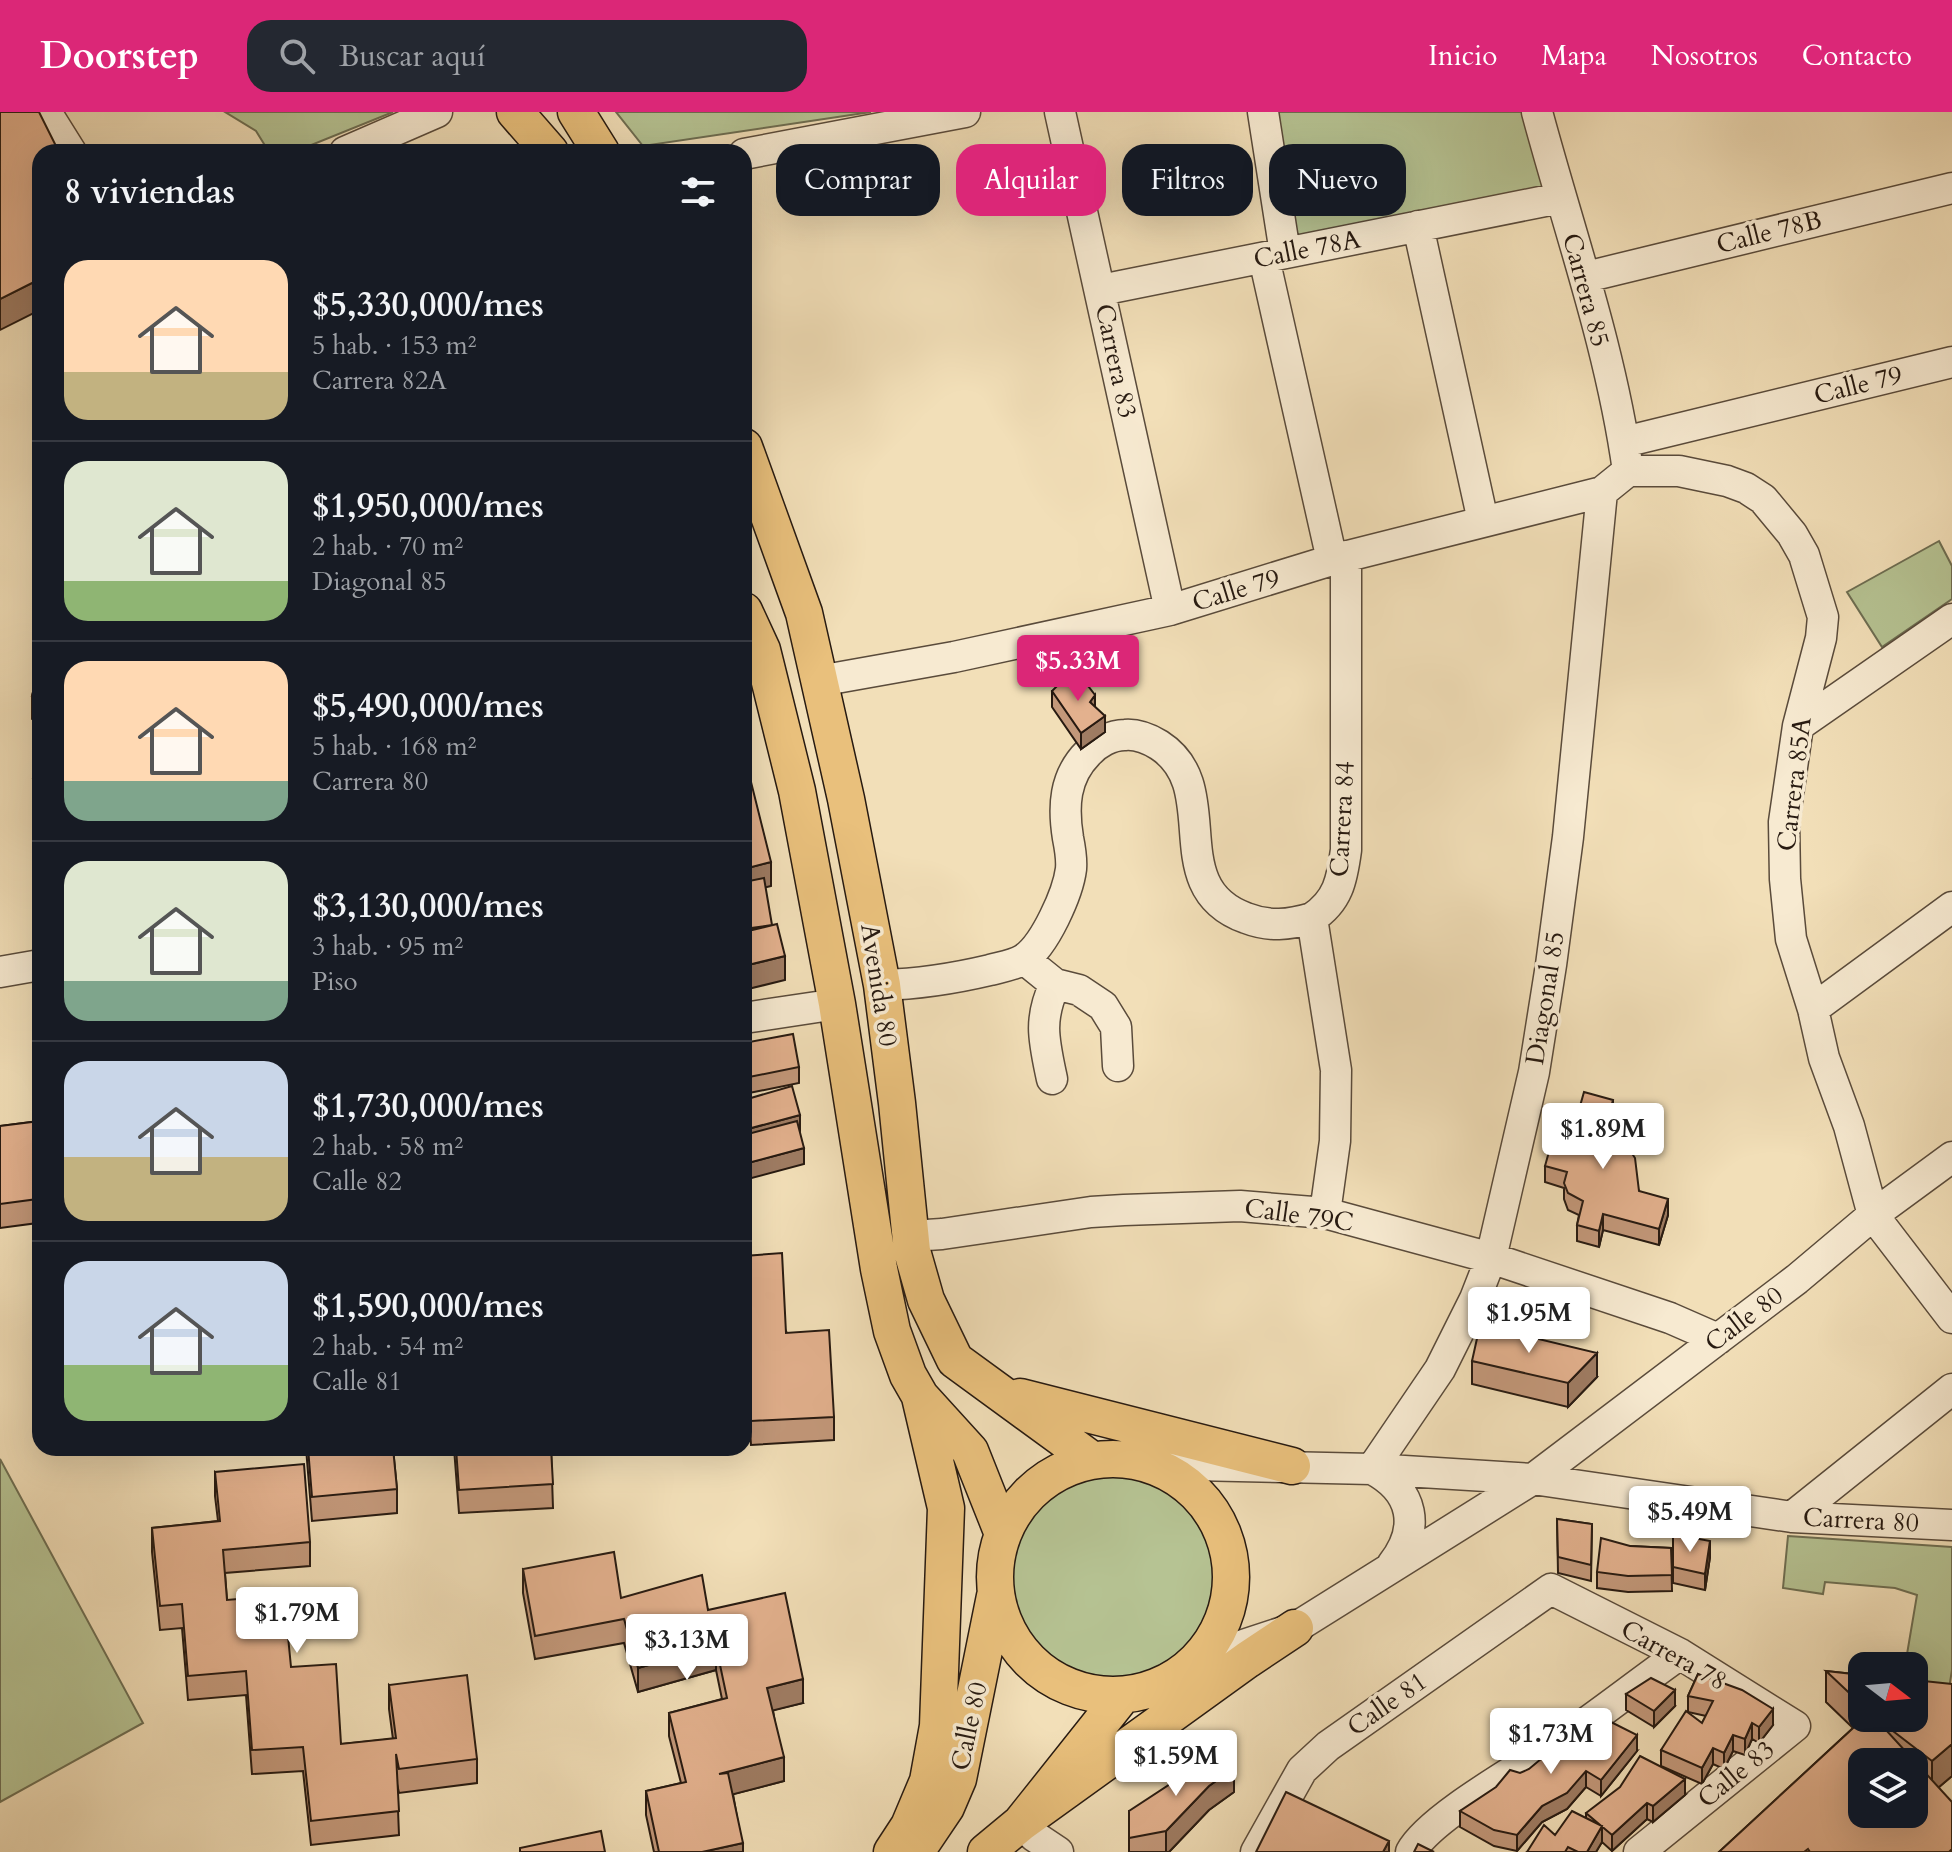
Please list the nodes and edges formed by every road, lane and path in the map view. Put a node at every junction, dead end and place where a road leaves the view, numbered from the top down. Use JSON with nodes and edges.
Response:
{"nodes":[{"id":1,"x":46,"y":112,"type":"edge"},
{"id":2,"x":437,"y":112,"type":"edge"},
{"id":3,"x":515,"y":112,"type":"edge"},
{"id":4,"x":576,"y":112,"type":"edge"},
{"id":5,"x":965,"y":112,"type":"edge"},
{"id":6,"x":1060,"y":112,"type":"edge"},
{"id":7,"x":1263,"y":112,"type":"edge"},
{"id":8,"x":1537,"y":112,"type":"edge"},
{"id":9,"x":842,"y":123,"type":"edge"},
{"id":10,"x":66,"y":144,"type":"edge"},
{"id":11,"x":363,"y":144,"type":"edge"},
{"id":12,"x":543,"y":144,"type":"edge"},
{"id":13,"x":596,"y":144,"type":"edge"},
{"id":14,"x":752,"y":151,"type":"edge"},
{"id":15,"x":1952,"y":188,"type":"edge"},
{"id":16,"x":1560,"y":198,"type":"junction"},
{"id":17,"x":1418,"y":226,"type":"junction"},
{"id":18,"x":1274,"y":255,"type":"junction"},
{"id":19,"x":1586,"y":277,"type":"junction"},
{"id":20,"x":1101,"y":290,"type":"junction"},
{"id":21,"x":1952,"y":362,"type":"edge"},
{"id":22,"x":1626,"y":456,"type":"junction"},
{"id":23,"x":752,"y":469,"type":"edge"},
{"id":24,"x":1602,"y":492,"type":"junction"},
{"id":25,"x":1483,"y":521,"type":"junction"},
{"id":26,"x":1339,"y":558,"type":"junction"},
{"id":27,"x":1170,"y":610,"type":"junction"},
{"id":28,"x":1952,"y":619,"type":"edge"},
{"id":29,"x":752,"y":628,"type":"edge"},
{"id":30,"x":819,"y":681,"type":"junction"},
{"id":31,"x":1798,"y":726,"type":"junction"},
{"id":32,"x":1952,"y":907,"type":"edge"},
{"id":33,"x":1312,"y":918,"type":"junction"},
{"id":34,"x":1024,"y":959,"type":"junction"},
{"id":35,"x":32,"y":966,"type":"edge"},
{"id":36,"x":0,"y":972,"type":"edge"},
{"id":37,"x":1055,"y":984,"type":"junction"},
{"id":38,"x":882,"y":985,"type":"junction"},
{"id":39,"x":837,"y":1004,"type":"junction"},
{"id":40,"x":1813,"y":1009,"type":"junction"},
{"id":41,"x":752,"y":1017,"type":"edge"},
{"id":42,"x":1118,"y":1066,"type":"dead end"},
{"id":43,"x":1052,"y":1079,"type":"dead end"},
{"id":44,"x":1952,"y":1157,"type":"edge"},
{"id":45,"x":1325,"y":1213,"type":"junction"},
{"id":46,"x":1873,"y":1215,"type":"junction"},
{"id":47,"x":911,"y":1236,"type":"junction"},
{"id":48,"x":1491,"y":1258,"type":"junction"},
{"id":49,"x":1952,"y":1318,"type":"edge"},
{"id":50,"x":1718,"y":1339,"type":"junction"},
{"id":51,"x":1952,"y":1389,"type":"edge"},
{"id":52,"x":999,"y":1391,"type":"junction"},
{"id":53,"x":920,"y":1396,"type":"junction"},
{"id":54,"x":1092,"y":1460,"type":"junction"},
{"id":55,"x":1148,"y":1464,"type":"junction"},
{"id":56,"x":1292,"y":1466,"type":"junction"},
{"id":57,"x":1372,"y":1469,"type":"junction"},
{"id":58,"x":1533,"y":1479,"type":"junction"},
{"id":59,"x":1792,"y":1517,"type":"junction"},
{"id":60,"x":1952,"y":1525,"type":"edge"},
{"id":61,"x":1003,"y":1534,"type":"junction"},
{"id":62,"x":1385,"y":1571,"type":"junction"},
{"id":63,"x":1551,"y":1589,"type":"joint"},
{"id":64,"x":996,"y":1591,"type":"junction"},
{"id":65,"x":1295,"y":1628,"type":"junction"},
{"id":66,"x":1680,"y":1654,"type":"junction"},
{"id":67,"x":1198,"y":1660,"type":"junction"},
{"id":68,"x":1122,"y":1696,"type":"junction"},
{"id":69,"x":1795,"y":1726,"type":"joint"},
{"id":70,"x":1021,"y":1823,"type":"junction"},
{"id":71,"x":892,"y":1852,"type":"edge"},
{"id":72,"x":916,"y":1852,"type":"edge"},
{"id":73,"x":986,"y":1852,"type":"edge"},
{"id":74,"x":1058,"y":1852,"type":"edge"},
{"id":75,"x":1256,"y":1852,"type":"edge"},
{"id":76,"x":1411,"y":1852,"type":"edge"},
{"id":77,"x":1639,"y":1852,"type":"edge"}],
"edges":[{"from":1,"to":10,"type":"street"},
{"from":2,"to":11,"type":"street"},
{"from":3,"to":12,"type":"main road"},
{"from":4,"to":13,"type":"main road"},
{"from":5,"to":9,"type":"street"},
{"from":6,"to":20,"type":"street","name":"Carrera 83"},
{"from":7,"to":18,"type":"street","name":"Carrera 84"},
{"from":8,"to":16,"type":"street","name":"Carrera 85"},
{"from":9,"to":14,"type":"street"},
{"from":15,"to":19,"type":"street","name":"Calle 78B"},
{"from":16,"to":17,"type":"street","name":"Calle 78A"},
{"from":16,"to":19,"type":"street","name":"Carrera 85"},
{"from":17,"to":18,"type":"street","name":"Calle 78A"},
{"from":17,"to":25,"type":"street"},
{"from":18,"to":20,"type":"street","name":"Calle 78A"},
{"from":18,"to":26,"type":"street","name":"Carrera 84"},
{"from":19,"to":22,"type":"street","name":"Carrera 85"},
{"from":20,"to":27,"type":"street","name":"Carrera 83"},
{"from":21,"to":22,"type":"street","name":"Calle 79"},
{"from":22,"to":24,"type":"street"},
{"from":22,"to":31,"type":"street","name":"Carrera 85A"},
{"from":23,"to":30,"type":"main road","name":"Avenida 80"},
{"from":24,"to":25,"type":"street","name":"Calle 79"},
{"from":24,"to":48,"type":"street","name":"Diagonal 85"},
{"from":25,"to":26,"type":"street","name":"Calle 79"},
{"from":26,"to":27,"type":"street","name":"Calle 79"},
{"from":26,"to":33,"type":"street","name":"Carrera 84"},
{"from":27,"to":30,"type":"street","name":"Calle 79"},
{"from":28,"to":31,"type":"street"},
{"from":29,"to":39,"type":"main road","name":"Avenida 80"},
{"from":30,"to":38,"type":"main road","name":"Avenida 80"},
{"from":31,"to":40,"type":"street","name":"Carrera 85A"},
{"from":32,"to":40,"type":"street"},
{"from":33,"to":34,"type":"street"},
{"from":33,"to":45,"type":"street"},
{"from":34,"to":37,"type":"street"},
{"from":34,"to":38,"type":"street"},
{"from":35,"to":36,"type":"street"},
{"from":37,"to":42,"type":"street"},
{"from":37,"to":43,"type":"street"},
{"from":38,"to":47,"type":"main road","name":"Avenida 80"},
{"from":39,"to":41,"type":"street"},
{"from":39,"to":53,"type":"main road","name":"Avenida 80"},
{"from":40,"to":46,"type":"street","name":"Carrera 85A"},
{"from":44,"to":46,"type":"street","name":"Calle 80"},
{"from":45,"to":47,"type":"street","name":"Calle 79C"},
{"from":45,"to":48,"type":"street","name":"Calle 79C"},
{"from":46,"to":49,"type":"street","name":"Carrera 85A"},
{"from":46,"to":50,"type":"street","name":"Calle 80"},
{"from":47,"to":52,"type":"main road","name":"Avenida 80"},
{"from":48,"to":50,"type":"street","name":"Calle 79C"},
{"from":48,"to":57,"type":"street","name":"Diagonal 85"},
{"from":50,"to":58,"type":"street","name":"Calle 80"},
{"from":51,"to":59,"type":"street"},
{"from":52,"to":54,"type":"main road","name":"Avenida 80"},
{"from":52,"to":56,"type":"main road"},
{"from":53,"to":61,"type":"main road","name":"Avenida 80"},
{"from":53,"to":71,"type":"main road"},
{"from":54,"to":55,"type":"main road"},
{"from":54,"to":61,"type":"main road"},
{"from":55,"to":56,"type":"street"},
{"from":55,"to":67,"type":"main road"},
{"from":56,"to":57,"type":"street"},
{"from":57,"to":58,"type":"street"},
{"from":57,"to":62,"type":"street"},
{"from":58,"to":59,"type":"street","name":"Carrera 80"},
{"from":58,"to":62,"type":"street","name":"Calle 80"},
{"from":59,"to":60,"type":"street","name":"Carrera 80"},
{"from":61,"to":64,"type":"main road"},
{"from":62,"to":65,"type":"street","name":"Calle 80"},
{"from":63,"to":66,"type":"street","name":"Carrera 78"},
{"from":63,"to":75,"type":"street","name":"Calle 81"},
{"from":64,"to":68,"type":"main road"},
{"from":64,"to":72,"type":"main road","name":"Calle 80"},
{"from":65,"to":67,"type":"street","name":"Calle 80"},
{"from":65,"to":70,"type":"main road"},
{"from":66,"to":69,"type":"street","name":"Carrera 78"},
{"from":66,"to":76,"type":"street"},
{"from":67,"to":68,"type":"main road"},
{"from":68,"to":70,"type":"main road"},
{"from":69,"to":77,"type":"street","name":"Calle 83"},
{"from":70,"to":73,"type":"main road"},
{"from":70,"to":74,"type":"street"}]}
